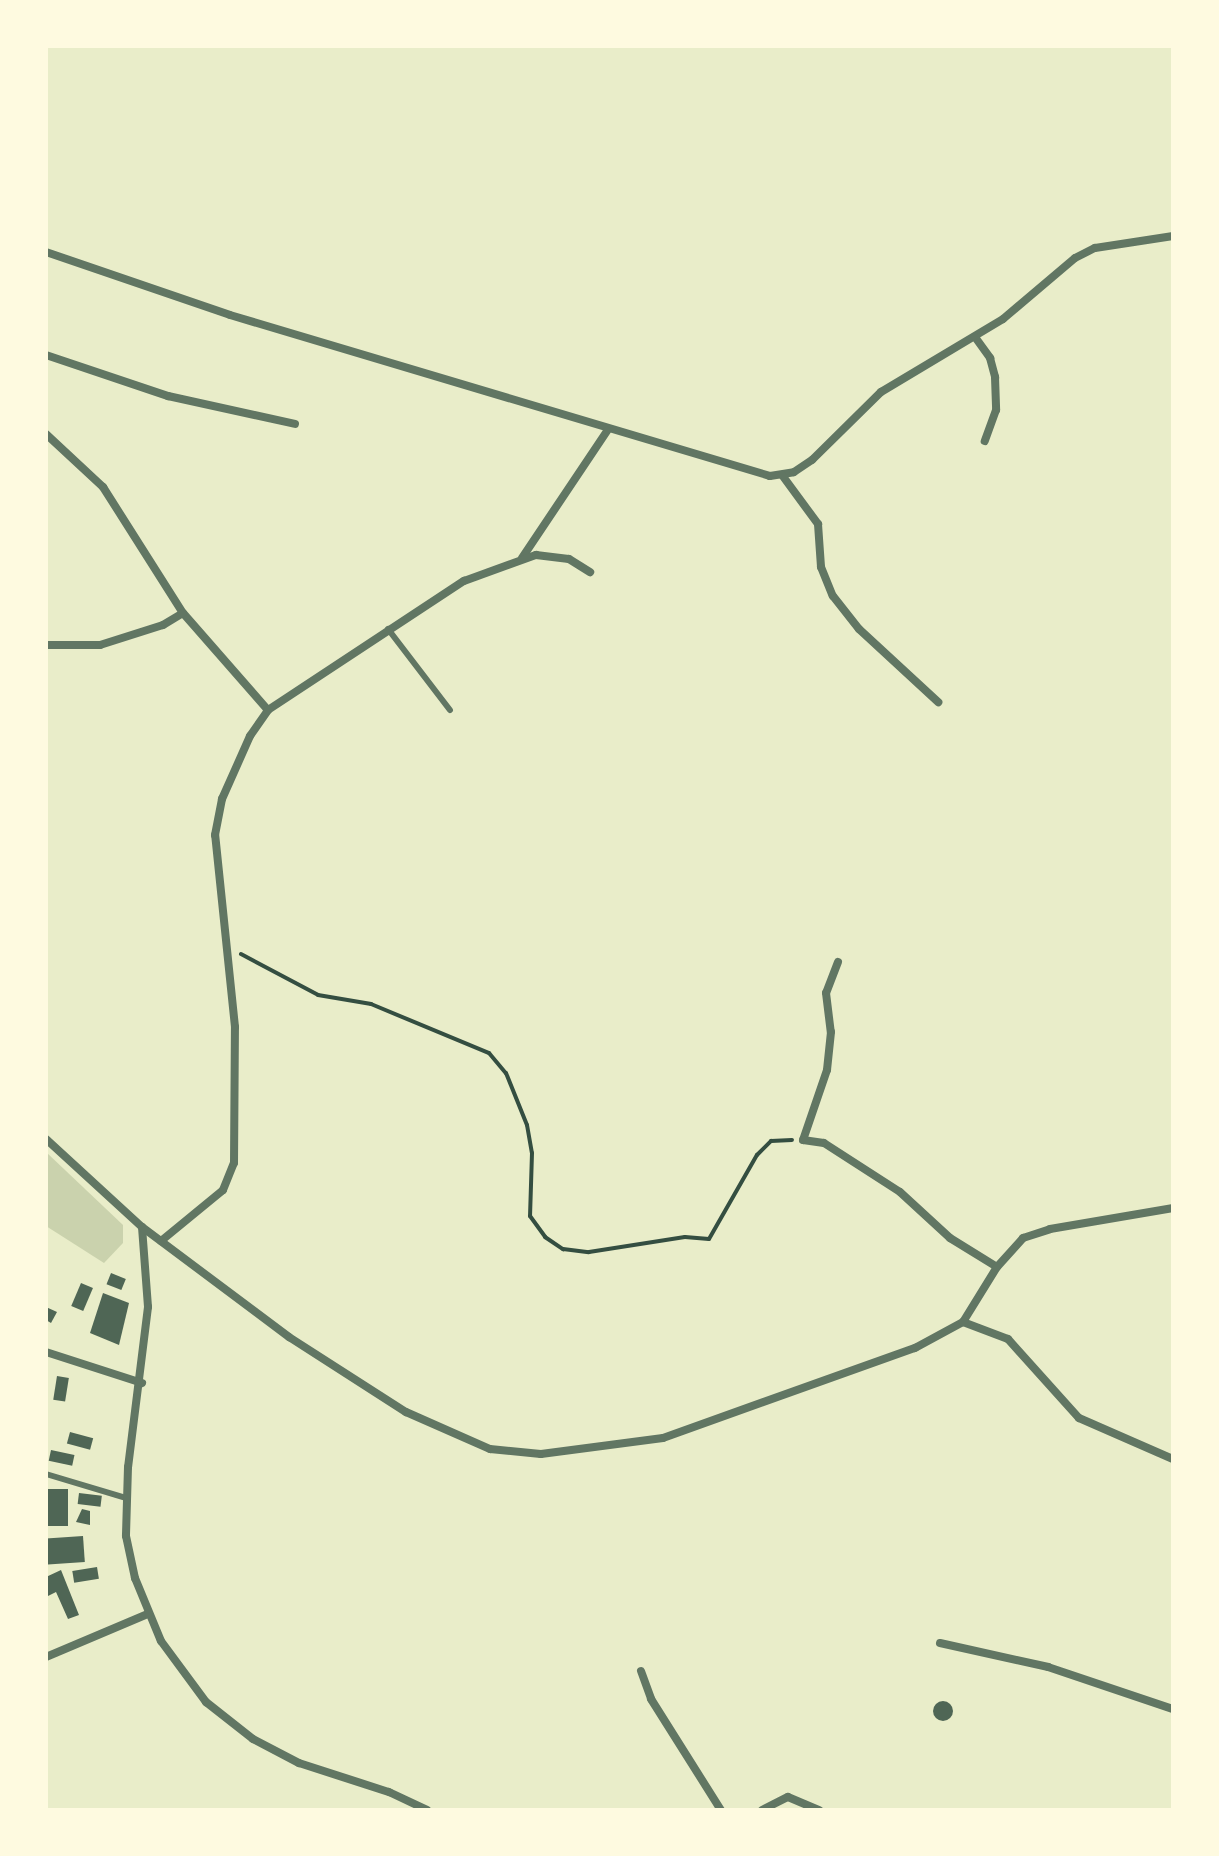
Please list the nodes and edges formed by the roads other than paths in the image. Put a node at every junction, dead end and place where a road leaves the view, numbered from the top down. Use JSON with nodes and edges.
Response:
{"nodes":[{"id":1,"x":1173,"y":236,"type":"edge"},
{"id":2,"x":46,"y":252,"type":"edge"},
{"id":3,"x":975,"y":337,"type":"junction"},
{"id":4,"x":46,"y":355,"type":"edge"},
{"id":5,"x":295,"y":424,"type":"dead end"},
{"id":6,"x":607,"y":431,"type":"junction"},
{"id":7,"x":46,"y":434,"type":"edge"},
{"id":8,"x":985,"y":441,"type":"dead end"},
{"id":9,"x":782,"y":475,"type":"junction"},
{"id":10,"x":521,"y":558,"type":"junction"},
{"id":11,"x":590,"y":572,"type":"dead end"},
{"id":12,"x":183,"y":613,"type":"junction"},
{"id":13,"x":388,"y":629,"type":"junction"},
{"id":14,"x":46,"y":645,"type":"edge"},
{"id":15,"x":938,"y":702,"type":"dead end"},
{"id":16,"x":268,"y":710,"type":"junction"},
{"id":17,"x":450,"y":710,"type":"dead end"},
{"id":18,"x":838,"y":962,"type":"dead end"},
{"id":19,"x":46,"y":1139,"type":"edge"},
{"id":20,"x":1173,"y":1208,"type":"edge"},
{"id":21,"x":142,"y":1227,"type":"junction"},
{"id":22,"x":161,"y":1241,"type":"junction"},
{"id":23,"x":997,"y":1267,"type":"junction"},
{"id":24,"x":963,"y":1322,"type":"junction"},
{"id":25,"x":46,"y":1352,"type":"edge"},
{"id":26,"x":142,"y":1383,"type":"junction"},
{"id":27,"x":1173,"y":1459,"type":"edge"},
{"id":28,"x":46,"y":1474,"type":"edge"},
{"id":29,"x":126,"y":1498,"type":"junction"},
{"id":30,"x":148,"y":1614,"type":"junction"},
{"id":31,"x":940,"y":1643,"type":"dead end"},
{"id":32,"x":46,"y":1657,"type":"edge"},
{"id":33,"x":641,"y":1671,"type":"dead end"},
{"id":34,"x":1173,"y":1709,"type":"edge"},
{"id":35,"x":427,"y":1810,"type":"edge"},
{"id":36,"x":721,"y":1810,"type":"edge"},
{"id":37,"x":762,"y":1810,"type":"edge"},
{"id":38,"x":819,"y":1810,"type":"edge"}],
"edges":[{"from":1,"to":3,"type":"street"},
{"from":2,"to":6,"type":"street"},
{"from":3,"to":8,"type":"street"},
{"from":3,"to":9,"type":"street"},
{"from":4,"to":5,"type":"street"},
{"from":6,"to":9,"type":"street"},
{"from":6,"to":10,"type":"street"},
{"from":7,"to":12,"type":"street"},
{"from":9,"to":15,"type":"street"},
{"from":10,"to":11,"type":"street"},
{"from":10,"to":13,"type":"street"},
{"from":12,"to":14,"type":"street"},
{"from":12,"to":16,"type":"street"},
{"from":13,"to":16,"type":"street"},
{"from":13,"to":17,"type":"lane"},
{"from":16,"to":22,"type":"street"},
{"from":18,"to":23,"type":"street"},
{"from":19,"to":21,"type":"street"},
{"from":20,"to":23,"type":"street"},
{"from":21,"to":22,"type":"street"},
{"from":21,"to":26,"type":"street"},
{"from":22,"to":24,"type":"street"},
{"from":23,"to":24,"type":"street"},
{"from":24,"to":27,"type":"street"},
{"from":25,"to":26,"type":"street"},
{"from":26,"to":29,"type":"street"},
{"from":28,"to":29,"type":"lane"},
{"from":29,"to":30,"type":"street"},
{"from":30,"to":32,"type":"street"},
{"from":30,"to":35,"type":"street"},
{"from":31,"to":34,"type":"street"},
{"from":33,"to":36,"type":"street"},
{"from":37,"to":38,"type":"street"}]}
